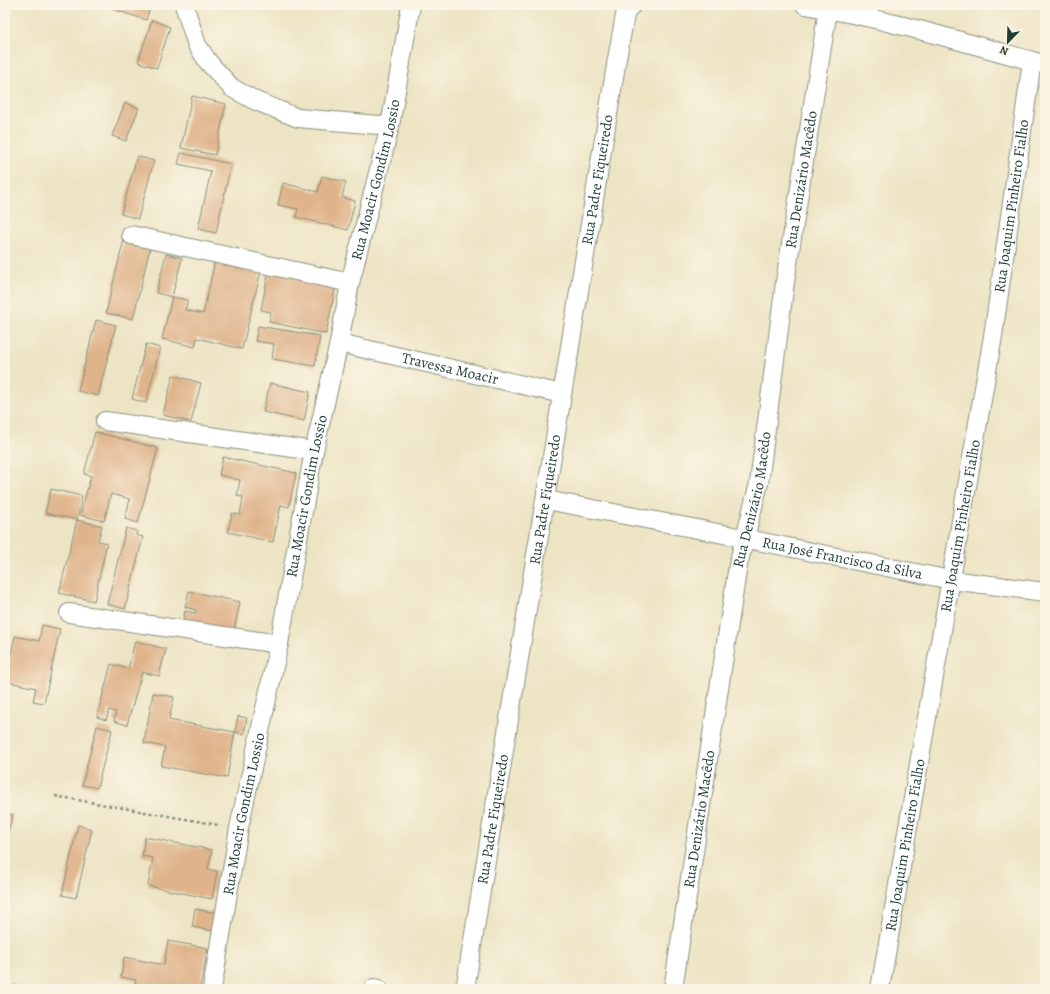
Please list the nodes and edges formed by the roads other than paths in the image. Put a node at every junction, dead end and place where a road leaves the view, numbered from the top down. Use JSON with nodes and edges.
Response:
{"nodes":[{"id":1,"x":184,"y":5,"type":"edge"},
{"id":2,"x":411,"y":5,"type":"edge"},
{"id":3,"x":805,"y":5,"type":"edge"},
{"id":4,"x":629,"y":8,"type":"edge"},
{"id":5,"x":828,"y":9,"type":"junction"},
{"id":6,"x":1038,"y":62,"type":"edge"},
{"id":7,"x":390,"y":126,"type":"junction"},
{"id":8,"x":131,"y":235,"type":"dead end"},
{"id":9,"x":350,"y":283,"type":"junction"},
{"id":10,"x":339,"y":343,"type":"junction"},
{"id":11,"x":562,"y":394,"type":"junction"},
{"id":12,"x":105,"y":420,"type":"dead end"},
{"id":13,"x":314,"y":451,"type":"junction"},
{"id":14,"x":546,"y":500,"type":"junction"},
{"id":15,"x":745,"y":538,"type":"junction"},
{"id":16,"x":951,"y":580,"type":"junction"},
{"id":17,"x":1045,"y":592,"type":"edge"},
{"id":18,"x":69,"y":613,"type":"dead end"},
{"id":19,"x":279,"y":644,"type":"junction"},
{"id":20,"x":212,"y":989,"type":"edge"},
{"id":21,"x":465,"y":989,"type":"edge"},
{"id":22,"x":673,"y":989,"type":"edge"},
{"id":23,"x":880,"y":989,"type":"edge"}],
"edges":[{"from":1,"to":7,"type":"street"},
{"from":2,"to":7,"type":"street","name":"Rua Moacir Gondim Lossio"},
{"from":3,"to":5,"type":"street"},
{"from":4,"to":11,"type":"street","name":"Rua Padre Fiqueiredo"},
{"from":5,"to":6,"type":"street"},
{"from":5,"to":15,"type":"street","name":"Rua Denizário Macêdo"},
{"from":6,"to":16,"type":"street","name":"Rua Joaquim Pinheiro Fialho"},
{"from":7,"to":9,"type":"street","name":"Rua Moacir Gondim Lossio"},
{"from":8,"to":9,"type":"street"},
{"from":9,"to":10,"type":"street","name":"Rua Moacir Gondim Lossio"},
{"from":10,"to":11,"type":"street","name":"Travessa Moacir"},
{"from":10,"to":13,"type":"street","name":"Rua Moacir Gondim Lossio"},
{"from":11,"to":14,"type":"street","name":"Rua Padre Fiqueiredo"},
{"from":12,"to":13,"type":"street"},
{"from":13,"to":19,"type":"street","name":"Rua Moacir Gondim Lossio"},
{"from":14,"to":15,"type":"street","name":"Rua José Francisco da Silva"},
{"from":14,"to":21,"type":"street","name":"Rua Padre Fiqueiredo"},
{"from":15,"to":16,"type":"street","name":"Rua José Francisco da Silva"},
{"from":15,"to":22,"type":"street","name":"Rua Denizário Macêdo"},
{"from":16,"to":17,"type":"street","name":"Rua José Francisco da Silva"},
{"from":16,"to":23,"type":"street","name":"Rua Joaquim Pinheiro Fialho"},
{"from":18,"to":19,"type":"street"},
{"from":19,"to":20,"type":"street","name":"Rua Moacir Gondim Lossio"}]}
